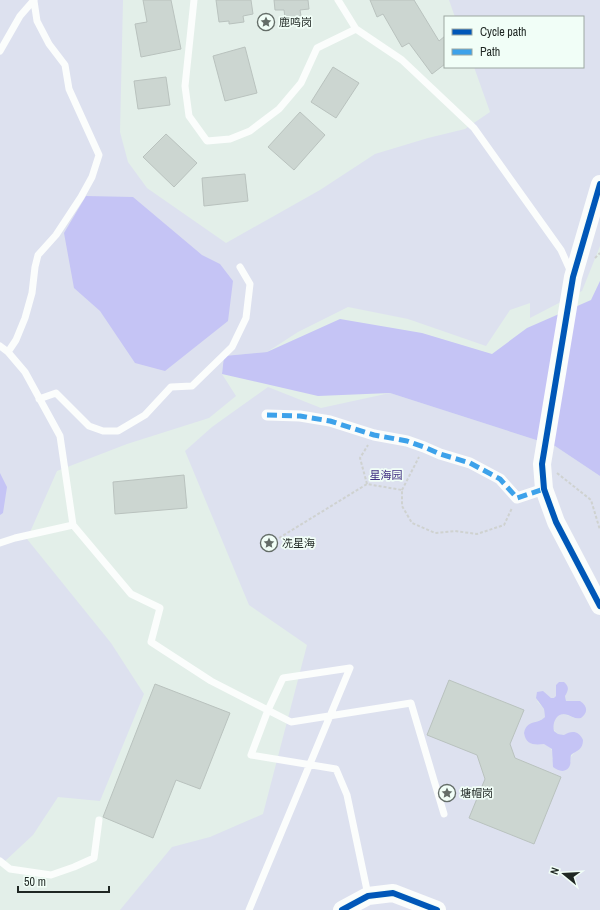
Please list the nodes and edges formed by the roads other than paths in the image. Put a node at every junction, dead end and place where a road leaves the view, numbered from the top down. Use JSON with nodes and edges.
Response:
{"nodes":[{"id":1,"x":34,"y":0,"type":"edge"},
{"id":2,"x":194,"y":0,"type":"edge"},
{"id":3,"x":338,"y":0,"type":"edge"},
{"id":4,"x":356,"y":29,"type":"junction"},
{"id":5,"x":0,"y":51,"type":"edge"},
{"id":6,"x":600,"y":184,"type":"edge"},
{"id":7,"x":240,"y":267,"type":"dead end"},
{"id":8,"x":573,"y":277,"type":"junction"},
{"id":9,"x":0,"y":346,"type":"edge"},
{"id":10,"x":8,"y":352,"type":"junction"},
{"id":11,"x":39,"y":400,"type":"junction"},
{"id":12,"x":267,"y":415,"type":"dead end"},
{"id":13,"x":544,"y":489,"type":"junction"},
{"id":14,"x":73,"y":525,"type":"junction"},
{"id":15,"x":0,"y":543,"type":"edge"},
{"id":16,"x":600,"y":606,"type":"edge"},
{"id":17,"x":268,"y":710,"type":"junction"},
{"id":18,"x":330,"y":715,"type":"junction"},
{"id":19,"x":310,"y":765,"type":"junction"},
{"id":20,"x":444,"y":814,"type":"dead end"},
{"id":21,"x":99,"y":820,"type":"dead end"},
{"id":22,"x":0,"y":862,"type":"edge"},
{"id":23,"x":368,"y":896,"type":"junction"},
{"id":24,"x":249,"y":910,"type":"edge"},
{"id":25,"x":342,"y":910,"type":"edge"},
{"id":26,"x":437,"y":910,"type":"edge"}],
"edges":[{"from":1,"to":5,"type":"lane"},
{"from":1,"to":10,"type":"lane"},
{"from":2,"to":4,"type":"lane"},
{"from":3,"to":4,"type":"lane"},
{"from":4,"to":8,"type":"lane"},
{"from":6,"to":8,"type":"street"},
{"from":7,"to":11,"type":"lane"},
{"from":8,"to":13,"type":"street"},
{"from":9,"to":10,"type":"lane"},
{"from":10,"to":11,"type":"lane"},
{"from":11,"to":14,"type":"lane"},
{"from":12,"to":13,"type":"street"},
{"from":13,"to":16,"type":"street"},
{"from":14,"to":15,"type":"lane"},
{"from":14,"to":17,"type":"lane"},
{"from":17,"to":18,"type":"lane"},
{"from":17,"to":18,"type":"lane"},
{"from":17,"to":19,"type":"lane"},
{"from":18,"to":19,"type":"lane"},
{"from":18,"to":20,"type":"lane"},
{"from":19,"to":23,"type":"lane"},
{"from":19,"to":24,"type":"lane"},
{"from":21,"to":22,"type":"lane"},
{"from":23,"to":25,"type":"street"},
{"from":23,"to":26,"type":"street"}]}
